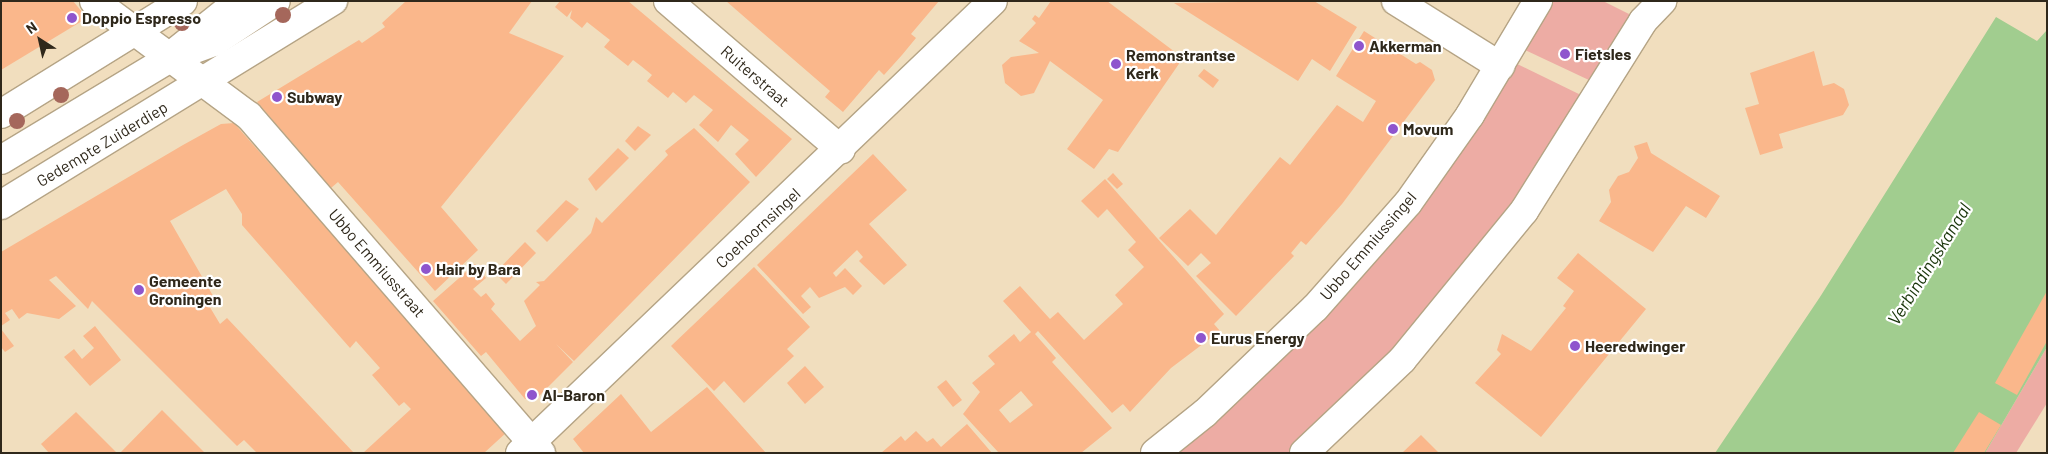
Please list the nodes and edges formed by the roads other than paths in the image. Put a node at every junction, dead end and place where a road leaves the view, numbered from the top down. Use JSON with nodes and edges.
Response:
{"nodes":[{"id":1,"x":94,"y":1,"type":"edge"},
{"id":2,"x":183,"y":1,"type":"edge"},
{"id":3,"x":239,"y":1,"type":"edge"},
{"id":4,"x":276,"y":1,"type":"edge"},
{"id":5,"x":333,"y":1,"type":"edge"},
{"id":6,"x":668,"y":1,"type":"edge"},
{"id":7,"x":993,"y":1,"type":"edge"},
{"id":8,"x":1396,"y":1,"type":"edge"},
{"id":9,"x":1538,"y":1,"type":"edge"},
{"id":10,"x":1662,"y":1,"type":"edge"},
{"id":11,"x":135,"y":33,"type":"junction"},
{"id":12,"x":170,"y":58,"type":"junction"},
{"id":13,"x":1500,"y":66,"type":"junction"},
{"id":14,"x":204,"y":83,"type":"junction"},
{"id":15,"x":1,"y":114,"type":"edge"},
{"id":16,"x":841,"y":150,"type":"junction"},
{"id":17,"x":1,"y":160,"type":"edge"},
{"id":18,"x":1,"y":205,"type":"edge"},
{"id":19,"x":531,"y":449,"type":"edge"},
{"id":20,"x":1155,"y":453,"type":"edge"},
{"id":21,"x":1304,"y":453,"type":"edge"}],
"edges":[{"from":1,"to":11,"type":"street"},
{"from":2,"to":11,"type":"street"},
{"from":3,"to":12,"type":"street"},
{"from":4,"to":12,"type":"street"},
{"from":5,"to":14,"type":"street","name":"Gedempte Zuiderdiep"},
{"from":6,"to":16,"type":"street","name":"Ruiterstraat"},
{"from":7,"to":16,"type":"street","name":"Coehoornsingel"},
{"from":8,"to":13,"type":"street"},
{"from":9,"to":13,"type":"street","name":"Ubbo Emmiussingel"},
{"from":10,"to":21,"type":"street"},
{"from":11,"to":12,"type":"street"},
{"from":11,"to":15,"type":"street"},
{"from":12,"to":14,"type":"street"},
{"from":12,"to":17,"type":"street"},
{"from":13,"to":20,"type":"street","name":"Ubbo Emmiussingel"},
{"from":14,"to":18,"type":"street","name":"Gedempte Zuiderdiep"},
{"from":14,"to":19,"type":"street","name":"Ubbo Emmiusstraat"},
{"from":16,"to":19,"type":"street","name":"Coehoornsingel"}]}
